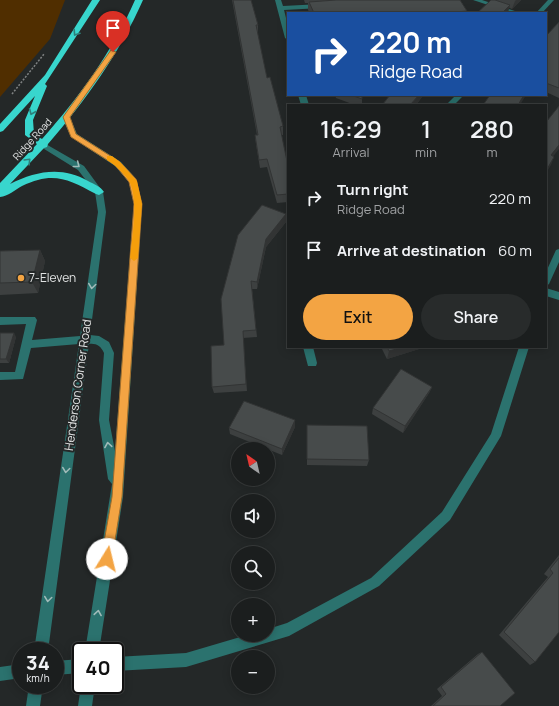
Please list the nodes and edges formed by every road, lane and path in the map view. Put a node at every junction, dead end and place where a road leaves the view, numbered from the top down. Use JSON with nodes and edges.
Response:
{"nodes":[{"id":1,"x":96,"y":0,"type":"edge"},
{"id":2,"x":139,"y":0,"type":"edge"},
{"id":3,"x":278,"y":0,"type":"edge"},
{"id":4,"x":476,"y":0,"type":"edge"},
{"id":5,"x":551,"y":0,"type":"edge"},
{"id":6,"x":326,"y":5,"type":"edge"},
{"id":7,"x":281,"y":8,"type":"junction"},
{"id":8,"x":515,"y":12,"type":"edge"},
{"id":9,"x":540,"y":12,"type":"edge"},
{"id":10,"x":287,"y":34,"type":"edge"},
{"id":11,"x":46,"y":52,"type":"dead end"},
{"id":12,"x":48,"y":76,"type":"junction"},
{"id":13,"x":459,"y":96,"type":"edge"},
{"id":14,"x":9,"y":97,"type":"dead end"},
{"id":15,"x":451,"y":104,"type":"edge"},
{"id":16,"x":66,"y":117,"type":"junction"},
{"id":17,"x":0,"y":129,"type":"edge"},
{"id":18,"x":44,"y":145,"type":"junction"},
{"id":19,"x":0,"y":189,"type":"edge"},
{"id":20,"x":99,"y":192,"type":"junction"},
{"id":21,"x":0,"y":195,"type":"edge"},
{"id":22,"x":559,"y":252,"type":"edge"},
{"id":23,"x":547,"y":280,"type":"edge"},
{"id":24,"x":547,"y":292,"type":"edge"},
{"id":25,"x":559,"y":296,"type":"edge"},
{"id":26,"x":0,"y":321,"type":"edge"},
{"id":27,"x":85,"y":341,"type":"junction"},
{"id":28,"x":28,"y":344,"type":"junction"},
{"id":29,"x":308,"y":348,"type":"edge"},
{"id":30,"x":524,"y":348,"type":"edge"},
{"id":31,"x":312,"y":363,"type":"dead end"},
{"id":32,"x":0,"y":376,"type":"edge"},
{"id":33,"x":117,"y":497,"type":"junction"},
{"id":34,"x":42,"y":642,"type":"edge"},
{"id":35,"x":93,"y":642,"type":"edge"},
{"id":36,"x":124,"y":663,"type":"edge"},
{"id":37,"x":12,"y":672,"type":"edge"},
{"id":38,"x":0,"y":674,"type":"edge"},
{"id":39,"x":35,"y":694,"type":"edge"},
{"id":40,"x":87,"y":694,"type":"edge"},
{"id":41,"x":33,"y":706,"type":"edge"},
{"id":42,"x":86,"y":706,"type":"edge"}],
"edges":[{"from":1,"to":12,"type":"highway","one_way":true},
{"from":2,"to":16,"type":"highway","name":"Ridge Road"},
{"from":3,"to":7,"type":"street"},
{"from":4,"to":8,"type":"street"},
{"from":5,"to":9,"type":"street"},
{"from":6,"to":7,"type":"street"},
{"from":7,"to":10,"type":"street"},
{"from":11,"to":14,"type":"path"},
{"from":12,"to":17,"type":"highway"},
{"from":12,"to":18,"type":"highway","one_way":true},
{"from":13,"to":15,"type":"street"},
{"from":16,"to":18,"type":"highway","name":"Ridge Road"},
{"from":16,"to":33,"type":"street"},
{"from":19,"to":18,"type":"highway","name":"Ridge Road","one_way":true},
{"from":18,"to":20,"type":"street","name":"Henderson Corner Road","one_way":true},
{"from":20,"to":21,"type":"highway"},
{"from":20,"to":27,"type":"street","name":"Henderson Corner Road","one_way":true},
{"from":22,"to":23,"type":"street"},
{"from":24,"to":25,"type":"street"},
{"from":26,"to":28,"type":"street"},
{"from":27,"to":28,"type":"street"},
{"from":33,"to":27,"type":"street","one_way":true},
{"from":27,"to":34,"type":"street","name":"Henderson Corner Road","one_way":true},
{"from":28,"to":32,"type":"street"},
{"from":29,"to":31,"type":"street"},
{"from":30,"to":36,"type":"street"},
{"from":35,"to":33,"type":"street","one_way":true},
{"from":37,"to":38,"type":"street"},
{"from":39,"to":41,"type":"street"},
{"from":40,"to":42,"type":"street"}]}
